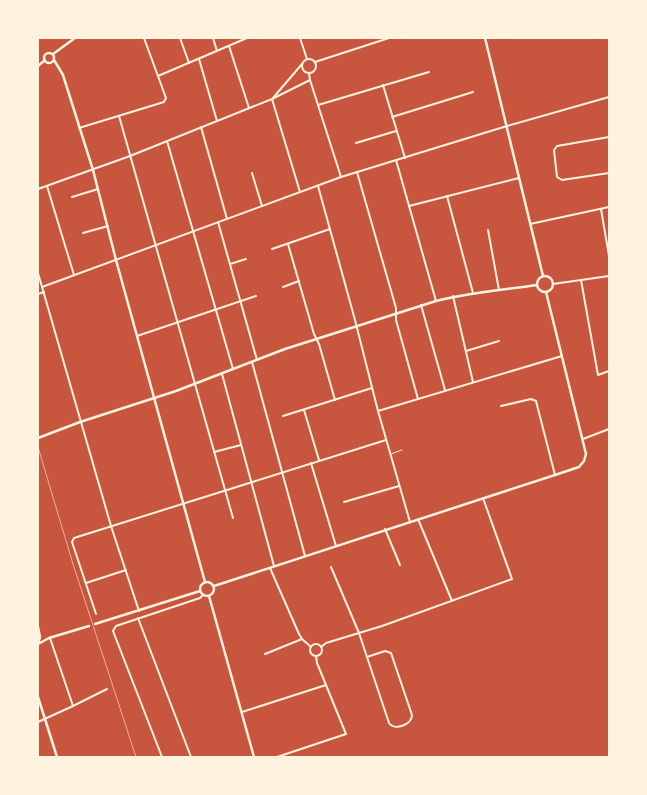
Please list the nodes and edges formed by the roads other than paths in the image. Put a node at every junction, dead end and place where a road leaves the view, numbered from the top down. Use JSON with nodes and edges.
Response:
{"nodes":[{"id":1,"x":75,"y":38,"type":"edge"},
{"id":2,"x":144,"y":38,"type":"edge"},
{"id":3,"x":180,"y":38,"type":"edge"},
{"id":4,"x":213,"y":38,"type":"edge"},
{"id":5,"x":247,"y":38,"type":"edge"},
{"id":6,"x":300,"y":38,"type":"edge"},
{"id":7,"x":390,"y":38,"type":"edge"},
{"id":8,"x":485,"y":38,"type":"edge"},
{"id":9,"x":229,"y":46,"type":"junction"},
{"id":10,"x":217,"y":51,"type":"junction"},
{"id":11,"x":53,"y":54,"type":"junction"},
{"id":12,"x":199,"y":59,"type":"junction"},
{"id":13,"x":306,"y":59,"type":"junction"},
{"id":14,"x":45,"y":60,"type":"junction"},
{"id":15,"x":54,"y":60,"type":"junction"},
{"id":16,"x":315,"y":62,"type":"junction"},
{"id":17,"x":189,"y":63,"type":"junction"},
{"id":18,"x":302,"y":64,"type":"junction"},
{"id":19,"x":38,"y":66,"type":"edge"},
{"id":20,"x":429,"y":72,"type":"dead end"},
{"id":21,"x":309,"y":73,"type":"junction"},
{"id":22,"x":158,"y":76,"type":"junction"},
{"id":23,"x":310,"y":80,"type":"junction"},
{"id":24,"x":383,"y":85,"type":"junction"},
{"id":25,"x":473,"y":92,"type":"dead end"},
{"id":26,"x":609,"y":97,"type":"edge"},
{"id":27,"x":272,"y":99,"type":"junction"},
{"id":28,"x":318,"y":105,"type":"junction"},
{"id":29,"x":249,"y":108,"type":"junction"},
{"id":30,"x":119,"y":116,"type":"junction"},
{"id":31,"x":392,"y":117,"type":"junction"},
{"id":32,"x":217,"y":120,"type":"junction"},
{"id":33,"x":507,"y":126,"type":"junction"},
{"id":34,"x":201,"y":127,"type":"junction"},
{"id":35,"x":79,"y":128,"type":"junction"},
{"id":36,"x":396,"y":131,"type":"junction"},
{"id":37,"x":609,"y":137,"type":"edge"},
{"id":38,"x":167,"y":140,"type":"junction"},
{"id":39,"x":356,"y":143,"type":"dead end"},
{"id":40,"x":130,"y":156,"type":"junction"},
{"id":41,"x":405,"y":158,"type":"junction"},
{"id":42,"x":396,"y":160,"type":"junction"},
{"id":43,"x":93,"y":170,"type":"junction"},
{"id":44,"x":357,"y":172,"type":"junction"},
{"id":45,"x":609,"y":172,"type":"edge"},
{"id":46,"x":252,"y":174,"type":"dead end"},
{"id":47,"x":341,"y":177,"type":"junction"},
{"id":48,"x":519,"y":178,"type":"junction"},
{"id":49,"x":47,"y":186,"type":"junction"},
{"id":50,"x":318,"y":186,"type":"junction"},
{"id":51,"x":38,"y":189,"type":"edge"},
{"id":52,"x":98,"y":189,"type":"junction"},
{"id":53,"x":300,"y":192,"type":"junction"},
{"id":54,"x":447,"y":196,"type":"junction"},
{"id":55,"x":72,"y":197,"type":"dead end"},
{"id":56,"x":262,"y":206,"type":"junction"},
{"id":57,"x":409,"y":206,"type":"junction"},
{"id":58,"x":609,"y":207,"type":"edge"},
{"id":59,"x":601,"y":209,"type":"junction"},
{"id":60,"x":227,"y":219,"type":"junction"},
{"id":61,"x":218,"y":222,"type":"junction"},
{"id":62,"x":530,"y":224,"type":"junction"},
{"id":63,"x":108,"y":226,"type":"junction"},
{"id":64,"x":330,"y":229,"type":"junction"},
{"id":65,"x":488,"y":230,"type":"dead end"},
{"id":66,"x":193,"y":231,"type":"junction"},
{"id":67,"x":83,"y":233,"type":"dead end"},
{"id":68,"x":608,"y":240,"type":"edge"},
{"id":69,"x":288,"y":244,"type":"junction"},
{"id":70,"x":156,"y":245,"type":"junction"},
{"id":71,"x":272,"y":249,"type":"dead end"},
{"id":72,"x":609,"y":256,"type":"edge"},
{"id":73,"x":246,"y":259,"type":"dead end"},
{"id":74,"x":116,"y":260,"type":"junction"},
{"id":75,"x":230,"y":264,"type":"junction"},
{"id":76,"x":38,"y":273,"type":"edge"},
{"id":77,"x":74,"y":275,"type":"junction"},
{"id":78,"x":543,"y":276,"type":"junction"},
{"id":79,"x":609,"y":276,"type":"edge"},
{"id":80,"x":582,"y":280,"type":"junction"},
{"id":81,"x":299,"y":281,"type":"junction"},
{"id":82,"x":553,"y":284,"type":"junction"},
{"id":83,"x":537,"y":285,"type":"junction"},
{"id":84,"x":42,"y":287,"type":"junction"},
{"id":85,"x":283,"y":287,"type":"dead end"},
{"id":86,"x":499,"y":290,"type":"junction"},
{"id":87,"x":44,"y":292,"type":"junction"},
{"id":88,"x":546,"y":292,"type":"junction"},
{"id":89,"x":473,"y":293,"type":"junction"},
{"id":90,"x":38,"y":294,"type":"edge"},
{"id":91,"x":256,"y":296,"type":"dead end"},
{"id":92,"x":453,"y":296,"type":"junction"},
{"id":93,"x":240,"y":301,"type":"junction"},
{"id":94,"x":436,"y":301,"type":"junction"},
{"id":95,"x":421,"y":305,"type":"junction"},
{"id":96,"x":216,"y":309,"type":"junction"},
{"id":97,"x":396,"y":314,"type":"junction"},
{"id":98,"x":177,"y":322,"type":"junction"},
{"id":99,"x":357,"y":326,"type":"junction"},
{"id":100,"x":137,"y":336,"type":"junction"},
{"id":101,"x":316,"y":338,"type":"junction"},
{"id":102,"x":499,"y":341,"type":"dead end"},
{"id":103,"x":466,"y":351,"type":"junction"},
{"id":104,"x":562,"y":356,"type":"junction"},
{"id":105,"x":257,"y":360,"type":"junction"},
{"id":106,"x":252,"y":362,"type":"junction"},
{"id":107,"x":233,"y":369,"type":"junction"},
{"id":108,"x":609,"y":371,"type":"edge"},
{"id":109,"x":222,"y":374,"type":"junction"},
{"id":110,"x":473,"y":382,"type":"junction"},
{"id":111,"x":195,"y":384,"type":"junction"},
{"id":112,"x":372,"y":388,"type":"junction"},
{"id":113,"x":445,"y":390,"type":"junction"},
{"id":114,"x":155,"y":398,"type":"junction"},
{"id":115,"x":418,"y":399,"type":"junction"},
{"id":116,"x":335,"y":400,"type":"junction"},
{"id":117,"x":501,"y":406,"type":"dead end"},
{"id":118,"x":304,"y":410,"type":"junction"},
{"id":119,"x":378,"y":410,"type":"junction"},
{"id":120,"x":283,"y":416,"type":"dead end"},
{"id":121,"x":80,"y":422,"type":"junction"},
{"id":122,"x":609,"y":428,"type":"edge"},
{"id":123,"x":38,"y":438,"type":"edge"},
{"id":124,"x":583,"y":439,"type":"junction"},
{"id":125,"x":386,"y":440,"type":"junction"},
{"id":126,"x":241,"y":445,"type":"junction"},
{"id":127,"x":402,"y":450,"type":"dead end"},
{"id":128,"x":214,"y":452,"type":"junction"},
{"id":129,"x":390,"y":454,"type":"junction"},
{"id":130,"x":319,"y":460,"type":"junction"},
{"id":131,"x":311,"y":463,"type":"junction"},
{"id":132,"x":282,"y":472,"type":"junction"},
{"id":133,"x":555,"y":475,"type":"junction"},
{"id":134,"x":251,"y":482,"type":"junction"},
{"id":135,"x":399,"y":486,"type":"junction"},
{"id":136,"x":225,"y":490,"type":"junction"},
{"id":137,"x":483,"y":498,"type":"junction"},
{"id":138,"x":344,"y":502,"type":"dead end"},
{"id":139,"x":183,"y":503,"type":"junction"},
{"id":140,"x":233,"y":518,"type":"dead end"},
{"id":141,"x":418,"y":519,"type":"junction"},
{"id":142,"x":410,"y":522,"type":"junction"},
{"id":143,"x":111,"y":526,"type":"junction"},
{"id":144,"x":385,"y":529,"type":"junction"},
{"id":145,"x":336,"y":546,"type":"junction"},
{"id":146,"x":305,"y":556,"type":"junction"},
{"id":147,"x":400,"y":565,"type":"dead end"},
{"id":148,"x":274,"y":566,"type":"junction"},
{"id":149,"x":331,"y":567,"type":"dead end"},
{"id":150,"x":270,"y":568,"type":"junction"},
{"id":151,"x":126,"y":570,"type":"junction"},
{"id":152,"x":205,"y":582,"type":"junction"},
{"id":153,"x":86,"y":583,"type":"junction"},
{"id":154,"x":214,"y":586,"type":"junction"},
{"id":155,"x":200,"y":591,"type":"junction"},
{"id":156,"x":203,"y":595,"type":"junction"},
{"id":157,"x":209,"y":596,"type":"junction"},
{"id":158,"x":452,"y":601,"type":"junction"},
{"id":159,"x":139,"y":611,"type":"junction"},
{"id":160,"x":96,"y":614,"type":"dead end"},
{"id":161,"x":138,"y":618,"type":"junction"},
{"id":162,"x":95,"y":624,"type":"dead end"},
{"id":163,"x":89,"y":626,"type":"dead end"},
{"id":164,"x":38,"y":627,"type":"edge"},
{"id":165,"x":359,"y":633,"type":"junction"},
{"id":166,"x":50,"y":638,"type":"junction"},
{"id":167,"x":302,"y":639,"type":"junction"},
{"id":168,"x":38,"y":644,"type":"edge"},
{"id":169,"x":311,"y":647,"type":"junction"},
{"id":170,"x":321,"y":647,"type":"junction"},
{"id":171,"x":265,"y":654,"type":"dead end"},
{"id":172,"x":316,"y":656,"type":"junction"},
{"id":173,"x":367,"y":657,"type":"junction"},
{"id":174,"x":326,"y":685,"type":"junction"},
{"id":175,"x":106,"y":689,"type":"dead end"},
{"id":176,"x":38,"y":697,"type":"edge"},
{"id":177,"x":73,"y":706,"type":"junction"},
{"id":178,"x":242,"y":712,"type":"junction"},
{"id":179,"x":45,"y":719,"type":"junction"},
{"id":180,"x":38,"y":722,"type":"edge"},
{"id":181,"x":57,"y":757,"type":"edge"},
{"id":182,"x":162,"y":757,"type":"edge"},
{"id":183,"x":191,"y":757,"type":"edge"},
{"id":184,"x":254,"y":757,"type":"edge"},
{"id":185,"x":277,"y":757,"type":"edge"}],
"edges":[{"from":1,"to":11,"type":"street"},
{"from":2,"to":22,"type":"street"},
{"from":3,"to":17,"type":"street"},
{"from":4,"to":10,"type":"street"},
{"from":5,"to":9,"type":"street"},
{"from":6,"to":13,"type":"street"},
{"from":7,"to":16,"type":"street"},
{"from":8,"to":33,"type":"street"},
{"from":9,"to":10,"type":"street"},
{"from":9,"to":29,"type":"street"},
{"from":10,"to":12,"type":"street"},
{"from":11,"to":14,"type":"street"},
{"from":11,"to":15,"type":"street"},
{"from":12,"to":17,"type":"street"},
{"from":12,"to":32,"type":"street"},
{"from":13,"to":16,"type":"street"},
{"from":13,"to":18,"type":"street"},
{"from":14,"to":15,"type":"street"},
{"from":14,"to":19,"type":"street"},
{"from":15,"to":35,"type":"street"},
{"from":16,"to":21,"type":"street"},
{"from":17,"to":22,"type":"street"},
{"from":18,"to":21,"type":"street"},
{"from":18,"to":27,"type":"street"},
{"from":20,"to":24,"type":"street"},
{"from":21,"to":23,"type":"street"},
{"from":22,"to":30,"type":"street"},
{"from":23,"to":27,"type":"street"},
{"from":23,"to":28,"type":"street"},
{"from":24,"to":28,"type":"street"},
{"from":24,"to":31,"type":"street"},
{"from":25,"to":31,"type":"street"},
{"from":26,"to":33,"type":"street"},
{"from":27,"to":29,"type":"street"},
{"from":27,"to":53,"type":"street"},
{"from":28,"to":47,"type":"street"},
{"from":29,"to":32,"type":"street"},
{"from":30,"to":35,"type":"street"},
{"from":30,"to":40,"type":"street"},
{"from":31,"to":36,"type":"street"},
{"from":32,"to":34,"type":"street"},
{"from":33,"to":41,"type":"street"},
{"from":33,"to":48,"type":"street"},
{"from":34,"to":38,"type":"street"},
{"from":34,"to":60,"type":"street"},
{"from":35,"to":43,"type":"street"},
{"from":36,"to":39,"type":"street"},
{"from":36,"to":41,"type":"street"},
{"from":37,"to":45,"type":"street"},
{"from":38,"to":40,"type":"street"},
{"from":38,"to":66,"type":"street"},
{"from":40,"to":43,"type":"street"},
{"from":40,"to":70,"type":"street"},
{"from":41,"to":42,"type":"street"},
{"from":42,"to":44,"type":"street"},
{"from":42,"to":57,"type":"street"},
{"from":43,"to":49,"type":"street"},
{"from":43,"to":52,"type":"street"},
{"from":44,"to":47,"type":"street"},
{"from":44,"to":97,"type":"street"},
{"from":46,"to":56,"type":"street"},
{"from":47,"to":50,"type":"street"},
{"from":48,"to":54,"type":"street"},
{"from":48,"to":62,"type":"street"},
{"from":49,"to":51,"type":"street"},
{"from":49,"to":77,"type":"street"},
{"from":50,"to":53,"type":"street"},
{"from":50,"to":64,"type":"street"},
{"from":52,"to":55,"type":"street"},
{"from":52,"to":63,"type":"street"},
{"from":53,"to":56,"type":"street"},
{"from":54,"to":57,"type":"street"},
{"from":54,"to":89,"type":"street"},
{"from":56,"to":60,"type":"street"},
{"from":57,"to":94,"type":"street"},
{"from":58,"to":59,"type":"street"},
{"from":59,"to":62,"type":"street"},
{"from":59,"to":68,"type":"street"},
{"from":60,"to":61,"type":"street"},
{"from":61,"to":66,"type":"street"},
{"from":61,"to":75,"type":"street"},
{"from":62,"to":78,"type":"street"},
{"from":63,"to":67,"type":"street"},
{"from":63,"to":74,"type":"street"},
{"from":64,"to":69,"type":"street"},
{"from":64,"to":99,"type":"street"},
{"from":65,"to":86,"type":"street"},
{"from":66,"to":70,"type":"street"},
{"from":66,"to":96,"type":"street"},
{"from":68,"to":72,"type":"street"},
{"from":69,"to":71,"type":"street"},
{"from":69,"to":81,"type":"street"},
{"from":70,"to":74,"type":"street"},
{"from":70,"to":98,"type":"street"},
{"from":73,"to":75,"type":"street"},
{"from":74,"to":77,"type":"street"},
{"from":74,"to":100,"type":"street"},
{"from":75,"to":93,"type":"street"},
{"from":76,"to":84,"type":"street"},
{"from":77,"to":84,"type":"street"},
{"from":78,"to":82,"type":"street"},
{"from":78,"to":83,"type":"street"},
{"from":79,"to":80,"type":"street"},
{"from":80,"to":82,"type":"street"},
{"from":80,"to":108,"type":"street"},
{"from":81,"to":85,"type":"street"},
{"from":81,"to":101,"type":"street"},
{"from":82,"to":88,"type":"street"},
{"from":83,"to":86,"type":"street"},
{"from":83,"to":88,"type":"street"},
{"from":84,"to":87,"type":"street"},
{"from":86,"to":89,"type":"street"},
{"from":87,"to":90,"type":"street"},
{"from":87,"to":121,"type":"street"},
{"from":88,"to":104,"type":"street"},
{"from":89,"to":92,"type":"street"},
{"from":91,"to":93,"type":"street"},
{"from":92,"to":94,"type":"street"},
{"from":92,"to":103,"type":"street"},
{"from":93,"to":96,"type":"street"},
{"from":93,"to":105,"type":"street"},
{"from":94,"to":95,"type":"street"},
{"from":95,"to":97,"type":"street"},
{"from":95,"to":113,"type":"street"},
{"from":96,"to":98,"type":"street"},
{"from":96,"to":107,"type":"street"},
{"from":97,"to":99,"type":"street"},
{"from":97,"to":115,"type":"street"},
{"from":98,"to":100,"type":"street"},
{"from":98,"to":111,"type":"street"},
{"from":99,"to":101,"type":"street"},
{"from":99,"to":112,"type":"street"},
{"from":100,"to":114,"type":"street"},
{"from":101,"to":105,"type":"street"},
{"from":101,"to":116,"type":"street"},
{"from":102,"to":103,"type":"street"},
{"from":103,"to":110,"type":"street"},
{"from":104,"to":110,"type":"street"},
{"from":104,"to":124,"type":"street"},
{"from":105,"to":106,"type":"street"},
{"from":106,"to":107,"type":"street"},
{"from":106,"to":132,"type":"street"},
{"from":107,"to":109,"type":"street"},
{"from":109,"to":111,"type":"street"},
{"from":109,"to":126,"type":"street"},
{"from":110,"to":113,"type":"street"},
{"from":111,"to":114,"type":"street"},
{"from":111,"to":128,"type":"street"},
{"from":112,"to":116,"type":"street"},
{"from":112,"to":119,"type":"street"},
{"from":113,"to":115,"type":"street"},
{"from":114,"to":121,"type":"street"},
{"from":114,"to":139,"type":"street"},
{"from":115,"to":119,"type":"street"},
{"from":116,"to":118,"type":"street"},
{"from":117,"to":133,"type":"street"},
{"from":118,"to":120,"type":"street"},
{"from":118,"to":130,"type":"street"},
{"from":119,"to":125,"type":"street"},
{"from":121,"to":123,"type":"street"},
{"from":121,"to":143,"type":"street"},
{"from":122,"to":124,"type":"street"},
{"from":124,"to":133,"type":"street"},
{"from":125,"to":129,"type":"street"},
{"from":125,"to":130,"type":"street"},
{"from":126,"to":128,"type":"street"},
{"from":126,"to":134,"type":"street"},
{"from":127,"to":129,"type":"lane"},
{"from":128,"to":136,"type":"street"},
{"from":129,"to":135,"type":"street"},
{"from":130,"to":131,"type":"street"},
{"from":131,"to":132,"type":"street"},
{"from":131,"to":145,"type":"street"},
{"from":132,"to":134,"type":"street"},
{"from":132,"to":146,"type":"street"},
{"from":133,"to":137,"type":"street"},
{"from":134,"to":136,"type":"street"},
{"from":134,"to":148,"type":"street"},
{"from":135,"to":138,"type":"street"},
{"from":135,"to":142,"type":"street"},
{"from":136,"to":139,"type":"street"},
{"from":136,"to":140,"type":"street"},
{"from":137,"to":141,"type":"street"},
{"from":137,"to":158,"type":"street"},
{"from":139,"to":143,"type":"street"},
{"from":139,"to":152,"type":"street"},
{"from":141,"to":142,"type":"street"},
{"from":141,"to":158,"type":"street"},
{"from":142,"to":144,"type":"street"},
{"from":143,"to":151,"type":"street"},
{"from":143,"to":153,"type":"street"},
{"from":144,"to":145,"type":"street"},
{"from":144,"to":147,"type":"street"},
{"from":145,"to":146,"type":"street"},
{"from":146,"to":148,"type":"street"},
{"from":148,"to":150,"type":"street"},
{"from":149,"to":165,"type":"street"},
{"from":150,"to":154,"type":"street"},
{"from":150,"to":167,"type":"street"},
{"from":151,"to":153,"type":"street"},
{"from":151,"to":159,"type":"street"},
{"from":152,"to":154,"type":"street"},
{"from":152,"to":155,"type":"street"},
{"from":153,"to":160,"type":"street"},
{"from":154,"to":157,"type":"street"},
{"from":155,"to":156,"type":"street"},
{"from":155,"to":159,"type":"street"},
{"from":156,"to":157,"type":"street"},
{"from":156,"to":161,"type":"street"},
{"from":157,"to":178,"type":"street"},
{"from":158,"to":165,"type":"street"},
{"from":159,"to":162,"type":"street"},
{"from":161,"to":182,"type":"street"},
{"from":161,"to":183,"type":"street"},
{"from":163,"to":166,"type":"street"},
{"from":164,"to":168,"type":"street"},
{"from":165,"to":170,"type":"street"},
{"from":165,"to":173,"type":"street"},
{"from":166,"to":168,"type":"street"},
{"from":166,"to":177,"type":"street"},
{"from":167,"to":169,"type":"street"},
{"from":167,"to":171,"type":"street"},
{"from":169,"to":170,"type":"street"},
{"from":169,"to":172,"type":"street"},
{"from":170,"to":172,"type":"street"},
{"from":172,"to":174,"type":"street"},
{"from":173,"to":173,"type":"street"},
{"from":174,"to":178,"type":"street"},
{"from":174,"to":185,"type":"street"},
{"from":175,"to":177,"type":"street"},
{"from":176,"to":179,"type":"street"},
{"from":177,"to":179,"type":"street"},
{"from":178,"to":184,"type":"street"},
{"from":179,"to":180,"type":"street"},
{"from":179,"to":181,"type":"street"}]}
